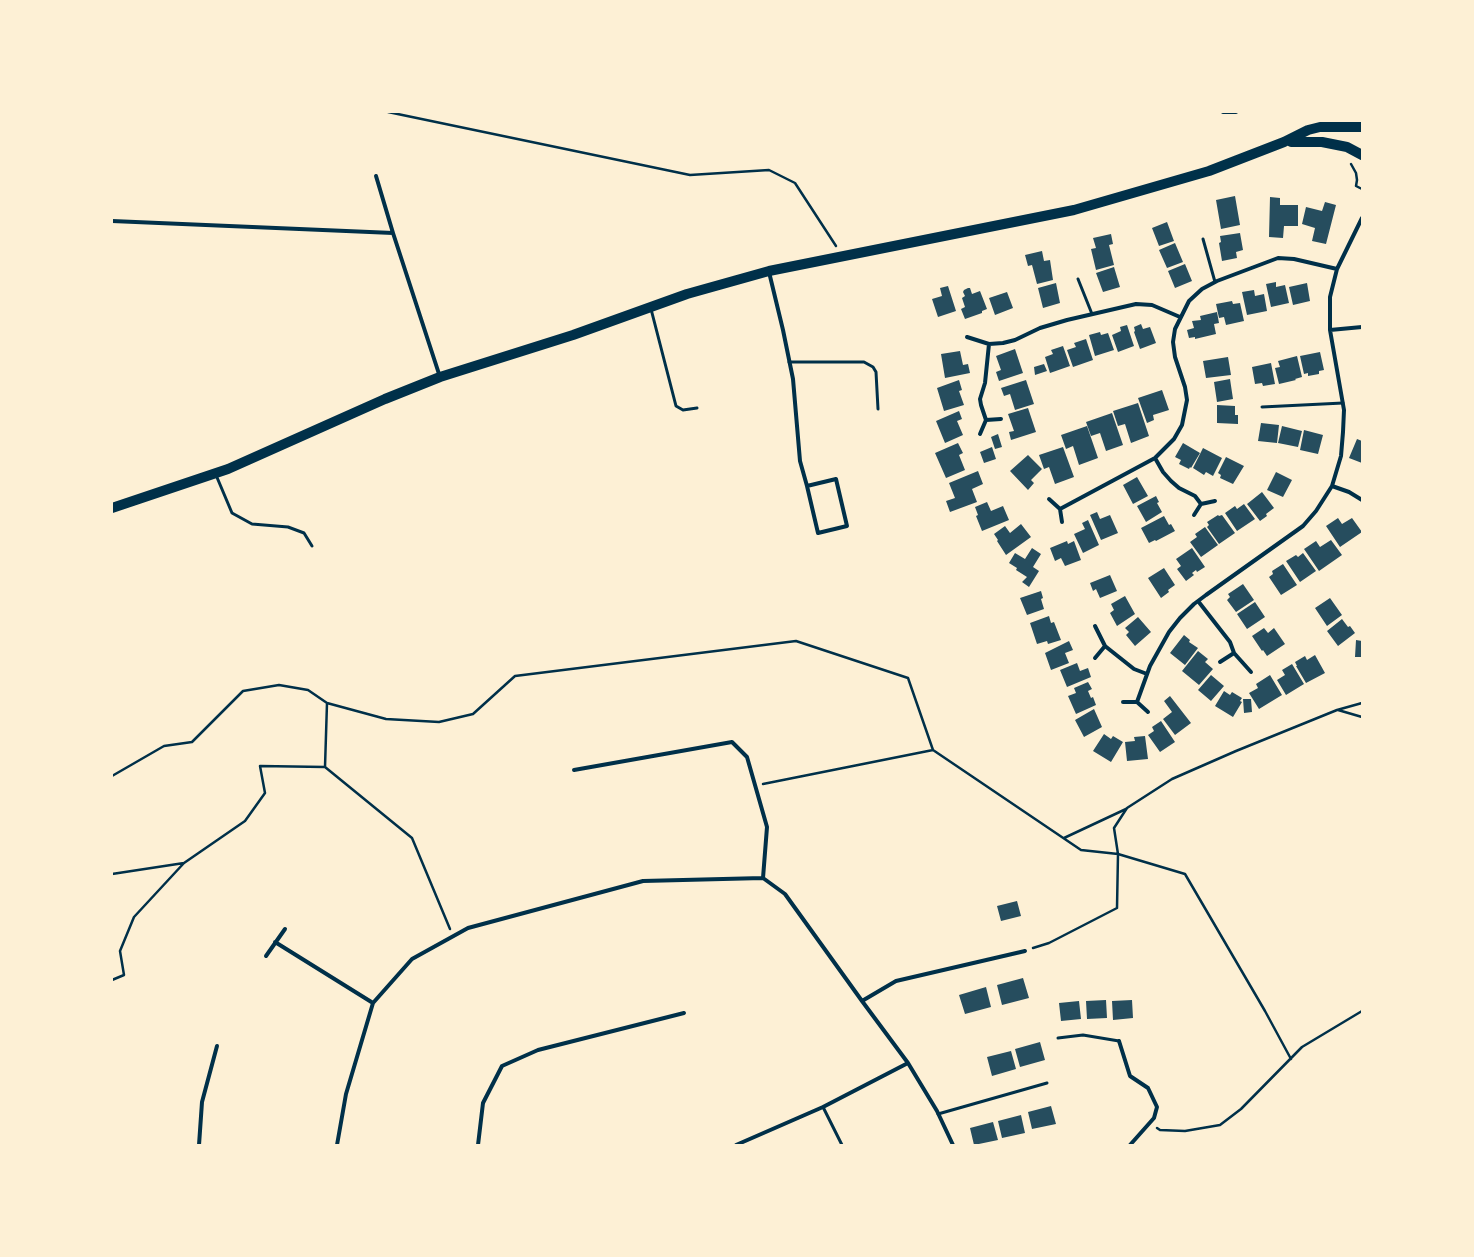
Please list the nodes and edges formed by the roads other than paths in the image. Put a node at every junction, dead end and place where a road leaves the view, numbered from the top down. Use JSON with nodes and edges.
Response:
{"nodes":[{"id":1,"x":1223,"y":112,"type":"edge"},
{"id":2,"x":1236,"y":112,"type":"edge"},
{"id":3,"x":1362,"y":127,"type":"edge"},
{"id":4,"x":1284,"y":142,"type":"junction"},
{"id":5,"x":1362,"y":155,"type":"edge"},
{"id":6,"x":376,"y":176,"type":"dead end"},
{"id":7,"x":1362,"y":218,"type":"edge"},
{"id":8,"x":112,"y":221,"type":"edge"},
{"id":9,"x":393,"y":233,"type":"junction"},
{"id":10,"x":1203,"y":239,"type":"dead end"},
{"id":11,"x":1337,"y":269,"type":"junction"},
{"id":12,"x":769,"y":271,"type":"junction"},
{"id":13,"x":1078,"y":279,"type":"dead end"},
{"id":14,"x":1215,"y":282,"type":"junction"},
{"id":15,"x":651,"y":307,"type":"junction"},
{"id":16,"x":1092,"y":314,"type":"junction"},
{"id":17,"x":1180,"y":317,"type":"junction"},
{"id":18,"x":1362,"y":327,"type":"edge"},
{"id":19,"x":1330,"y":330,"type":"junction"},
{"id":20,"x":967,"y":337,"type":"dead end"},
{"id":21,"x":989,"y":344,"type":"junction"},
{"id":22,"x":790,"y":362,"type":"junction"},
{"id":23,"x":440,"y":377,"type":"junction"},
{"id":24,"x":1343,"y":403,"type":"junction"},
{"id":25,"x":1262,"y":407,"type":"dead end"},
{"id":26,"x":697,"y":408,"type":"dead end"},
{"id":27,"x":878,"y":409,"type":"dead end"},
{"id":28,"x":1001,"y":419,"type":"dead end"},
{"id":29,"x":986,"y":420,"type":"junction"},
{"id":30,"x":980,"y":434,"type":"dead end"},
{"id":31,"x":1155,"y":458,"type":"junction"},
{"id":32,"x":215,"y":473,"type":"junction"},
{"id":33,"x":806,"y":486,"type":"junction"},
{"id":34,"x":1332,"y":486,"type":"junction"},
{"id":35,"x":1049,"y":498,"type":"dead end"},
{"id":36,"x":1362,"y":500,"type":"edge"},
{"id":37,"x":1215,"y":501,"type":"dead end"},
{"id":38,"x":1200,"y":504,"type":"junction"},
{"id":39,"x":112,"y":508,"type":"edge"},
{"id":40,"x":1060,"y":509,"type":"junction"},
{"id":41,"x":1194,"y":515,"type":"dead end"},
{"id":42,"x":1062,"y":522,"type":"dead end"},
{"id":43,"x":312,"y":546,"type":"dead end"},
{"id":44,"x":1198,"y":601,"type":"junction"},
{"id":45,"x":1095,"y":626,"type":"dead end"},
{"id":46,"x":1105,"y":646,"type":"junction"},
{"id":47,"x":1234,"y":653,"type":"junction"},
{"id":48,"x":1095,"y":658,"type":"dead end"},
{"id":49,"x":1220,"y":662,"type":"dead end"},
{"id":50,"x":1251,"y":672,"type":"dead end"},
{"id":51,"x":1147,"y":674,"type":"junction"},
{"id":52,"x":1123,"y":702,"type":"dead end"},
{"id":53,"x":1137,"y":702,"type":"junction"},
{"id":54,"x":1148,"y":712,"type":"dead end"},
{"id":55,"x":574,"y":770,"type":"dead end"},
{"id":56,"x":763,"y":878,"type":"junction"},
{"id":57,"x":285,"y":929,"type":"dead end"},
{"id":58,"x":275,"y":942,"type":"junction"},
{"id":59,"x":1025,"y":951,"type":"road end"},
{"id":60,"x":266,"y":956,"type":"dead end"},
{"id":61,"x":862,"y":1002,"type":"junction"},
{"id":62,"x":373,"y":1003,"type":"junction"},
{"id":63,"x":684,"y":1013,"type":"dead end"},
{"id":64,"x":1058,"y":1038,"type":"dead end"},
{"id":65,"x":1119,"y":1041,"type":"joint"},
{"id":66,"x":217,"y":1046,"type":"dead end"},
{"id":67,"x":908,"y":1063,"type":"junction"},
{"id":68,"x":1047,"y":1083,"type":"dead end"},
{"id":69,"x":823,"y":1107,"type":"junction"},
{"id":70,"x":938,"y":1114,"type":"junction"},
{"id":71,"x":199,"y":1145,"type":"edge"},
{"id":72,"x":337,"y":1145,"type":"edge"},
{"id":73,"x":478,"y":1145,"type":"edge"},
{"id":74,"x":736,"y":1145,"type":"edge"},
{"id":75,"x":842,"y":1145,"type":"edge"},
{"id":76,"x":954,"y":1145,"type":"edge"},
{"id":77,"x":1130,"y":1145,"type":"edge"}],
"edges":[{"from":1,"to":2,"type":"street"},
{"from":3,"to":4,"type":"highway"},
{"from":4,"to":5,"type":"highway"},
{"from":4,"to":12,"type":"highway"},
{"from":6,"to":9,"type":"street"},
{"from":7,"to":11,"type":"street"},
{"from":8,"to":9,"type":"street"},
{"from":9,"to":23,"type":"street"},
{"from":10,"to":14,"type":"lane"},
{"from":11,"to":14,"type":"street"},
{"from":11,"to":19,"type":"street"},
{"from":12,"to":15,"type":"highway"},
{"from":12,"to":22,"type":"street"},
{"from":13,"to":16,"type":"lane"},
{"from":14,"to":17,"type":"street"},
{"from":15,"to":23,"type":"highway"},
{"from":15,"to":26,"type":"lane"},
{"from":16,"to":17,"type":"street"},
{"from":16,"to":21,"type":"street"},
{"from":17,"to":31,"type":"street"},
{"from":18,"to":19,"type":"street"},
{"from":19,"to":24,"type":"street"},
{"from":20,"to":21,"type":"street"},
{"from":21,"to":29,"type":"street"},
{"from":22,"to":27,"type":"lane"},
{"from":22,"to":33,"type":"street"},
{"from":23,"to":32,"type":"highway"},
{"from":24,"to":25,"type":"lane"},
{"from":24,"to":34,"type":"street"},
{"from":28,"to":29,"type":"street"},
{"from":29,"to":30,"type":"street"},
{"from":31,"to":38,"type":"street"},
{"from":31,"to":40,"type":"street"},
{"from":32,"to":39,"type":"highway"},
{"from":32,"to":43,"type":"lane"},
{"from":33,"to":33,"type":"street"},
{"from":34,"to":36,"type":"street"},
{"from":34,"to":44,"type":"street"},
{"from":35,"to":40,"type":"street"},
{"from":37,"to":38,"type":"street"},
{"from":38,"to":41,"type":"street"},
{"from":40,"to":42,"type":"street"},
{"from":44,"to":47,"type":"street"},
{"from":44,"to":51,"type":"street"},
{"from":45,"to":46,"type":"street"},
{"from":46,"to":48,"type":"street"},
{"from":46,"to":51,"type":"street"},
{"from":47,"to":49,"type":"street"},
{"from":47,"to":50,"type":"street"},
{"from":51,"to":53,"type":"street"},
{"from":52,"to":53,"type":"street"},
{"from":53,"to":54,"type":"street"},
{"from":55,"to":56,"type":"street"},
{"from":56,"to":61,"type":"street"},
{"from":56,"to":62,"type":"street"},
{"from":57,"to":58,"type":"street"},
{"from":58,"to":60,"type":"street"},
{"from":58,"to":62,"type":"street"},
{"from":59,"to":61,"type":"street"},
{"from":61,"to":67,"type":"street"},
{"from":62,"to":72,"type":"street"},
{"from":63,"to":73,"type":"street"},
{"from":64,"to":65,"type":"lane"},
{"from":65,"to":77,"type":"street"},
{"from":66,"to":71,"type":"street"},
{"from":67,"to":69,"type":"street"},
{"from":67,"to":70,"type":"street"},
{"from":68,"to":70,"type":"lane"},
{"from":69,"to":74,"type":"street"},
{"from":69,"to":75,"type":"lane"},
{"from":70,"to":76,"type":"street"}]}
